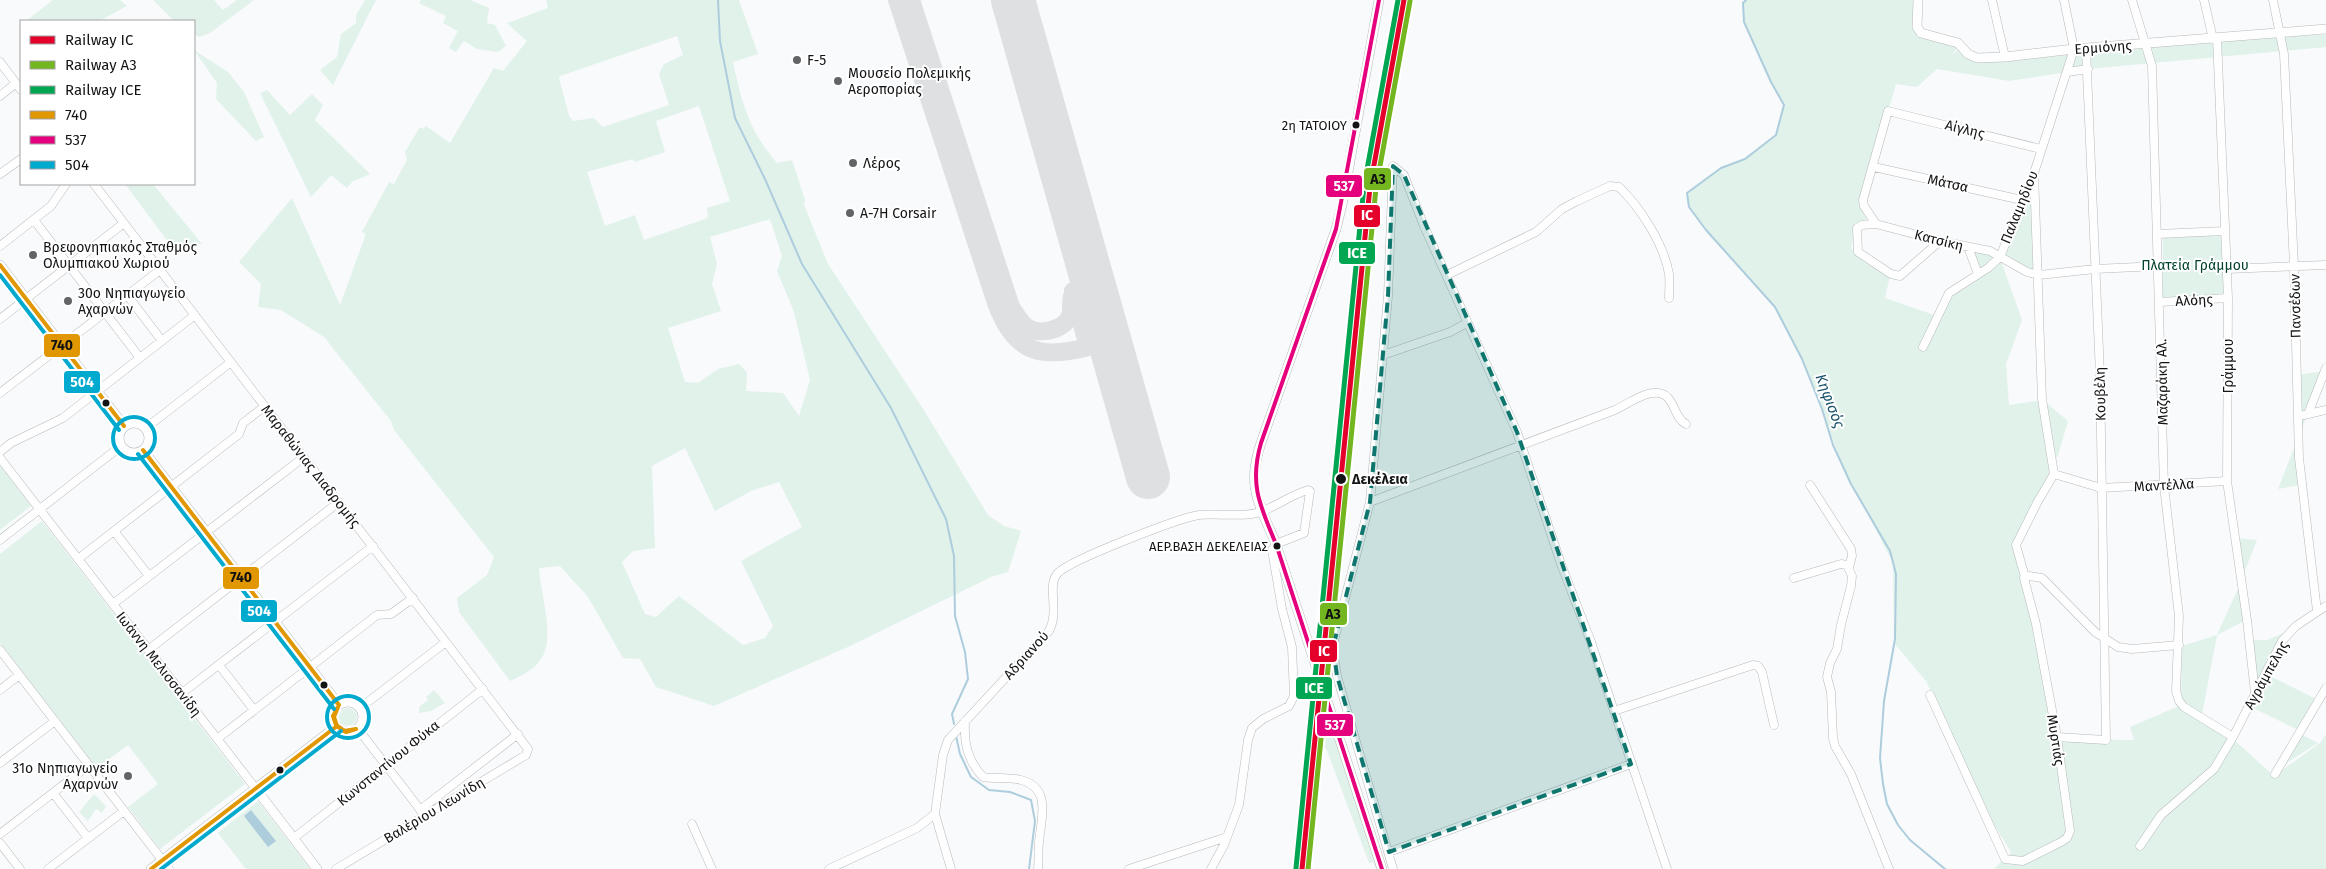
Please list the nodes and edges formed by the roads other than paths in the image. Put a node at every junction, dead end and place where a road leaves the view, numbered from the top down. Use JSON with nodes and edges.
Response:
{"nodes":[{"id":1,"x":1379,"y":0,"type":"edge"},
{"id":2,"x":1918,"y":0,"type":"edge"},
{"id":3,"x":1992,"y":0,"type":"edge"},
{"id":4,"x":2064,"y":0,"type":"edge"},
{"id":5,"x":2132,"y":0,"type":"edge"},
{"id":6,"x":2204,"y":0,"type":"edge"},
{"id":7,"x":2273,"y":0,"type":"edge"},
{"id":8,"x":2326,"y":29,"type":"edge"},
{"id":9,"x":2280,"y":32,"type":"junction"},
{"id":10,"x":2215,"y":39,"type":"junction"},
{"id":11,"x":2146,"y":44,"type":"junction"},
{"id":12,"x":2074,"y":49,"type":"junction"},
{"id":13,"x":2086,"y":50,"type":"junction"},
{"id":14,"x":2005,"y":57,"type":"junction"},
{"id":15,"x":0,"y":62,"type":"edge"},
{"id":16,"x":2088,"y":68,"type":"junction"},
{"id":17,"x":2067,"y":72,"type":"junction"},
{"id":18,"x":19,"y":87,"type":"edge"},
{"id":19,"x":0,"y":96,"type":"edge"},
{"id":20,"x":2041,"y":149,"type":"junction"},
{"id":21,"x":20,"y":160,"type":"edge"},
{"id":22,"x":1874,"y":168,"type":"junction"},
{"id":23,"x":2034,"y":173,"type":"junction"},
{"id":24,"x":0,"y":174,"type":"edge"},
{"id":25,"x":65,"y":185,"type":"edge"},
{"id":26,"x":95,"y":185,"type":"edge"},
{"id":27,"x":2022,"y":200,"type":"junction"},
{"id":28,"x":34,"y":220,"type":"junction"},
{"id":29,"x":124,"y":223,"type":"junction"},
{"id":30,"x":1876,"y":224,"type":"junction"},
{"id":31,"x":2225,"y":231,"type":"junction"},
{"id":32,"x":2158,"y":234,"type":"junction"},
{"id":33,"x":1940,"y":241,"type":"junction"},
{"id":34,"x":0,"y":246,"type":"edge"},
{"id":35,"x":1968,"y":247,"type":"junction"},
{"id":36,"x":2000,"y":257,"type":"junction"},
{"id":37,"x":0,"y":265,"type":"edge"},
{"id":38,"x":2326,"y":265,"type":"edge"},
{"id":39,"x":68,"y":266,"type":"junction"},
{"id":40,"x":2159,"y":266,"type":"junction"},
{"id":41,"x":2294,"y":266,"type":"junction"},
{"id":42,"x":2095,"y":269,"type":"junction"},
{"id":43,"x":2227,"y":269,"type":"junction"},
{"id":44,"x":160,"y":270,"type":"junction"},
{"id":45,"x":1978,"y":274,"type":"junction"},
{"id":46,"x":1447,"y":275,"type":"junction"},
{"id":47,"x":2039,"y":275,"type":"junction"},
{"id":48,"x":127,"y":295,"type":"junction"},
{"id":49,"x":26,"y":298,"type":"junction"},
{"id":50,"x":1669,"y":298,"type":"dead end"},
{"id":51,"x":2228,"y":298,"type":"junction"},
{"id":52,"x":2160,"y":302,"type":"junction"},
{"id":53,"x":105,"y":312,"type":"junction"},
{"id":54,"x":195,"y":315,"type":"junction"},
{"id":55,"x":0,"y":319,"type":"edge"},
{"id":56,"x":1467,"y":323,"type":"junction"},
{"id":57,"x":162,"y":340,"type":"junction"},
{"id":58,"x":62,"y":345,"type":"junction"},
{"id":59,"x":1923,"y":347,"type":"dead end"},
{"id":60,"x":1383,"y":355,"type":"junction"},
{"id":61,"x":140,"y":358,"type":"junction"},
{"id":62,"x":231,"y":362,"type":"junction"},
{"id":63,"x":2326,"y":368,"type":"edge"},
{"id":64,"x":97,"y":391,"type":"junction"},
{"id":65,"x":0,"y":393,"type":"edge"},
{"id":66,"x":265,"y":406,"type":"junction"},
{"id":67,"x":2326,"y":410,"type":"edge"},
{"id":68,"x":2308,"y":414,"type":"junction"},
{"id":69,"x":2297,"y":416,"type":"junction"},
{"id":70,"x":1686,"y":424,"type":"dead end"},
{"id":71,"x":124,"y":426,"type":"junction"},
{"id":72,"x":146,"y":428,"type":"junction"},
{"id":73,"x":1521,"y":445,"type":"junction"},
{"id":74,"x":121,"y":446,"type":"junction"},
{"id":75,"x":143,"y":450,"type":"junction"},
{"id":76,"x":0,"y":452,"type":"edge"},
{"id":77,"x":304,"y":457,"type":"junction"},
{"id":78,"x":0,"y":458,"type":"edge"},
{"id":79,"x":2054,"y":474,"type":"junction"},
{"id":80,"x":2227,"y":481,"type":"junction"},
{"id":81,"x":1810,"y":485,"type":"dead end"},
{"id":82,"x":2164,"y":486,"type":"junction"},
{"id":83,"x":171,"y":487,"type":"junction"},
{"id":84,"x":2101,"y":488,"type":"junction"},
{"id":85,"x":339,"y":502,"type":"junction"},
{"id":86,"x":1370,"y":502,"type":"junction"},
{"id":87,"x":40,"y":509,"type":"junction"},
{"id":88,"x":1262,"y":512,"type":"junction"},
{"id":89,"x":114,"y":530,"type":"junction"},
{"id":90,"x":206,"y":532,"type":"junction"},
{"id":91,"x":0,"y":540,"type":"edge"},
{"id":92,"x":1276,"y":544,"type":"junction"},
{"id":93,"x":373,"y":546,"type":"junction"},
{"id":94,"x":78,"y":558,"type":"junction"},
{"id":95,"x":1850,"y":567,"type":"junction"},
{"id":96,"x":149,"y":576,"type":"junction"},
{"id":97,"x":2025,"y":577,"type":"junction"},
{"id":98,"x":241,"y":578,"type":"junction"},
{"id":99,"x":1794,"y":578,"type":"dead end"},
{"id":100,"x":413,"y":598,"type":"junction"},
{"id":101,"x":113,"y":604,"type":"junction"},
{"id":102,"x":2326,"y":606,"type":"edge"},
{"id":103,"x":2317,"y":612,"type":"junction"},
{"id":104,"x":275,"y":622,"type":"junction"},
{"id":105,"x":2105,"y":639,"type":"junction"},
{"id":106,"x":446,"y":642,"type":"junction"},
{"id":107,"x":2179,"y":645,"type":"junction"},
{"id":108,"x":0,"y":650,"type":"edge"},
{"id":109,"x":148,"y":650,"type":"junction"},
{"id":110,"x":219,"y":665,"type":"junction"},
{"id":111,"x":310,"y":667,"type":"junction"},
{"id":112,"x":20,"y":675,"type":"junction"},
{"id":113,"x":2326,"y":688,"type":"edge"},
{"id":114,"x":483,"y":689,"type":"junction"},
{"id":115,"x":0,"y":690,"type":"edge"},
{"id":116,"x":182,"y":693,"type":"junction"},
{"id":117,"x":2254,"y":693,"type":"junction"},
{"id":118,"x":1930,"y":695,"type":"dead end"},
{"id":119,"x":339,"y":706,"type":"junction"},
{"id":120,"x":360,"y":708,"type":"junction"},
{"id":121,"x":254,"y":710,"type":"junction"},
{"id":122,"x":1614,"y":711,"type":"junction"},
{"id":123,"x":54,"y":721,"type":"junction"},
{"id":124,"x":966,"y":721,"type":"junction"},
{"id":125,"x":1774,"y":725,"type":"dead end"},
{"id":126,"x":336,"y":726,"type":"junction"},
{"id":127,"x":358,"y":728,"type":"junction"},
{"id":128,"x":518,"y":734,"type":"junction"},
{"id":129,"x":2233,"y":737,"type":"junction"},
{"id":130,"x":2057,"y":738,"type":"junction"},
{"id":131,"x":217,"y":739,"type":"junction"},
{"id":132,"x":528,"y":749,"type":"joint"},
{"id":133,"x":0,"y":763,"type":"edge"},
{"id":134,"x":1631,"y":764,"type":"junction"},
{"id":135,"x":89,"y":765,"type":"junction"},
{"id":136,"x":386,"y":766,"type":"junction"},
{"id":137,"x":2275,"y":774,"type":"dead end"},
{"id":138,"x":256,"y":788,"type":"junction"},
{"id":139,"x":53,"y":793,"type":"junction"},
{"id":140,"x":124,"y":810,"type":"junction"},
{"id":141,"x":422,"y":813,"type":"junction"},
{"id":142,"x":935,"y":814,"type":"junction"},
{"id":143,"x":692,"y":824,"type":"dead end"},
{"id":144,"x":0,"y":834,"type":"edge"},
{"id":145,"x":1227,"y":836,"type":"junction"},
{"id":146,"x":88,"y":838,"type":"junction"},
{"id":147,"x":294,"y":838,"type":"junction"},
{"id":148,"x":0,"y":842,"type":"edge"},
{"id":149,"x":2140,"y":846,"type":"dead end"},
{"id":150,"x":1389,"y":852,"type":"junction"},
{"id":151,"x":162,"y":860,"type":"junction"},
{"id":152,"x":20,"y":869,"type":"edge"},
{"id":153,"x":48,"y":869,"type":"edge"},
{"id":154,"x":151,"y":869,"type":"edge"},
{"id":155,"x":169,"y":869,"type":"edge"},
{"id":156,"x":318,"y":869,"type":"edge"},
{"id":157,"x":336,"y":869,"type":"edge"},
{"id":158,"x":712,"y":869,"type":"edge"},
{"id":159,"x":829,"y":869,"type":"edge"},
{"id":160,"x":951,"y":869,"type":"edge"},
{"id":161,"x":1038,"y":869,"type":"edge"},
{"id":162,"x":1129,"y":869,"type":"edge"},
{"id":163,"x":1211,"y":869,"type":"edge"},
{"id":164,"x":1382,"y":869,"type":"edge"},
{"id":165,"x":1393,"y":869,"type":"edge"},
{"id":166,"x":1667,"y":869,"type":"edge"},
{"id":167,"x":1888,"y":869,"type":"edge"}],
"edges":[{"from":1,"to":88,"type":"street"},
{"from":2,"to":14,"type":"street","name":"Ερμιόνης"},
{"from":3,"to":14,"type":"street"},
{"from":4,"to":12,"type":"street","name":"Παλαμηδίου"},
{"from":5,"to":11,"type":"street","name":"Μαζαράκη Αλ."},
{"from":6,"to":10,"type":"street","name":"Γράμμου"},
{"from":7,"to":9,"type":"street","name":"Πανσέδων"},
{"from":8,"to":9,"type":"street","name":"Ερμιόνης"},
{"from":9,"to":10,"type":"street","name":"Ερμιόνης"},
{"from":9,"to":41,"type":"street","name":"Πανσέδων"},
{"from":10,"to":11,"type":"street","name":"Ερμιόνης"},
{"from":10,"to":31,"type":"street","name":"Γράμμου"},
{"from":11,"to":13,"type":"street","name":"Ερμιόνης"},
{"from":11,"to":32,"type":"street","name":"Μαζαράκη Αλ."},
{"from":12,"to":13,"type":"street","name":"Ερμιόνης"},
{"from":12,"to":14,"type":"street","name":"Ερμιόνης"},
{"from":12,"to":17,"type":"street","name":"Παλαμηδίου"},
{"from":13,"to":16,"type":"street","name":"Κουβέλη"},
{"from":15,"to":18,"type":"street"},
{"from":16,"to":17,"type":"street"},
{"from":16,"to":42,"type":"street","name":"Κουβέλη"},
{"from":17,"to":20,"type":"street","name":"Παλαμηδίου"},
{"from":18,"to":19,"type":"street"},
{"from":20,"to":22,"type":"street","name":"Αίγλης"},
{"from":20,"to":23,"type":"street","name":"Παλαμηδίου"},
{"from":21,"to":24,"type":"street"},
{"from":22,"to":27,"type":"street","name":"Μάτσα"},
{"from":22,"to":30,"type":"street"},
{"from":23,"to":27,"type":"street","name":"Παλαμηδίου"},
{"from":23,"to":47,"type":"street"},
{"from":25,"to":28,"type":"street"},
{"from":26,"to":29,"type":"street","name":"Μαραθώνιας Διαδρομής"},
{"from":27,"to":36,"type":"street","name":"Παλαμηδίου"},
{"from":28,"to":34,"type":"street"},
{"from":28,"to":39,"type":"street"},
{"from":29,"to":39,"type":"street"},
{"from":29,"to":44,"type":"street","name":"Μαραθώνιας Διαδρομής"},
{"from":30,"to":33,"type":"street","name":"Κατσίκη"},
{"from":30,"to":33,"type":"street"},
{"from":31,"to":32,"type":"street"},
{"from":31,"to":43,"type":"street","name":"Γράμμου"},
{"from":32,"to":40,"type":"street","name":"Μαζαράκη Αλ."},
{"from":33,"to":35,"type":"street","name":"Κατσίκη"},
{"from":35,"to":36,"type":"street","name":"Κατσίκη"},
{"from":35,"to":45,"type":"street"},
{"from":36,"to":45,"type":"street"},
{"from":36,"to":47,"type":"street","name":"Παλαμηδίου"},
{"from":37,"to":49,"type":"street"},
{"from":38,"to":41,"type":"street"},
{"from":39,"to":49,"type":"street"},
{"from":39,"to":53,"type":"street"},
{"from":40,"to":42,"type":"street","name":"Παλαμηδίου"},
{"from":40,"to":52,"type":"street","name":"Μαζαράκη Αλ."},
{"from":41,"to":43,"type":"street"},
{"from":41,"to":69,"type":"street","name":"Πανσέδων"},
{"from":42,"to":47,"type":"street","name":"Παλαμηδίου"},
{"from":42,"to":84,"type":"street","name":"Κουβέλη"},
{"from":43,"to":51,"type":"street","name":"Γράμμου"},
{"from":44,"to":48,"type":"street"},
{"from":44,"to":54,"type":"street","name":"Μαραθώνιας Διαδρομής"},
{"from":45,"to":59,"type":"street"},
{"from":46,"to":50,"type":"street"},
{"from":46,"to":56,"type":"street"},
{"from":46,"to":60,"type":"street"},
{"from":47,"to":79,"type":"street"},
{"from":48,"to":53,"type":"street"},
{"from":48,"to":57,"type":"street"},
{"from":49,"to":55,"type":"street"},
{"from":49,"to":58,"type":"street"},
{"from":51,"to":52,"type":"street","name":"Αλόης"},
{"from":51,"to":80,"type":"street","name":"Γράμμου"},
{"from":52,"to":82,"type":"street","name":"Μαζαράκη Αλ."},
{"from":53,"to":58,"type":"street"},
{"from":53,"to":61,"type":"street"},
{"from":54,"to":57,"type":"street"},
{"from":54,"to":62,"type":"street","name":"Μαραθώνιας Διαδρομής"},
{"from":56,"to":60,"type":"street"},
{"from":56,"to":73,"type":"street"},
{"from":57,"to":61,"type":"street"},
{"from":58,"to":64,"type":"street"},
{"from":58,"to":65,"type":"street"},
{"from":60,"to":86,"type":"street"},
{"from":61,"to":64,"type":"street"},
{"from":62,"to":66,"type":"street","name":"Μαραθώνιας Διαδρομής"},
{"from":62,"to":72,"type":"street"},
{"from":63,"to":68,"type":"street"},
{"from":64,"to":71,"type":"street"},
{"from":64,"to":76,"type":"street"},
{"from":66,"to":77,"type":"street","name":"Μαραθώνιας Διαδρομής"},
{"from":66,"to":83,"type":"street"},
{"from":67,"to":68,"type":"street"},
{"from":68,"to":69,"type":"street"},
{"from":69,"to":103,"type":"street","name":"Πανσέδων"},
{"from":70,"to":73,"type":"street"},
{"from":71,"to":72,"type":"street"},
{"from":71,"to":74,"type":"street"},
{"from":72,"to":75,"type":"street"},
{"from":73,"to":86,"type":"street"},
{"from":73,"to":122,"type":"street"},
{"from":74,"to":75,"type":"street"},
{"from":74,"to":87,"type":"street"},
{"from":75,"to":83,"type":"street"},
{"from":77,"to":85,"type":"street","name":"Μαραθώνιας Διαδρομής"},
{"from":77,"to":90,"type":"street"},
{"from":78,"to":87,"type":"street","name":"Ιωάννη Μελισσανίδη"},
{"from":79,"to":84,"type":"street","name":"Μαντέλλα"},
{"from":79,"to":97,"type":"street","name":"Μυρτιάς"},
{"from":80,"to":82,"type":"street","name":"Μαντέλλα"},
{"from":80,"to":117,"type":"street","name":"Γράμμου"},
{"from":81,"to":95,"type":"street"},
{"from":82,"to":84,"type":"street","name":"Μαντέλλα"},
{"from":82,"to":107,"type":"street","name":"Μαζαράκη Αλ."},
{"from":83,"to":89,"type":"street"},
{"from":83,"to":90,"type":"street"},
{"from":84,"to":105,"type":"street","name":"Κουβέλη"},
{"from":85,"to":93,"type":"street","name":"Μαραθώνιας Διαδρομής"},
{"from":85,"to":98,"type":"street"},
{"from":86,"to":150,"type":"street"},
{"from":87,"to":91,"type":"street"},
{"from":87,"to":94,"type":"street","name":"Ιωάννη Μελισσανίδη"},
{"from":88,"to":92,"type":"street"},
{"from":88,"to":92,"type":"street"},
{"from":88,"to":124,"type":"street","name":"Αδριανού"},
{"from":89,"to":94,"type":"street"},
{"from":89,"to":96,"type":"street"},
{"from":90,"to":96,"type":"street"},
{"from":90,"to":98,"type":"street"},
{"from":92,"to":145,"type":"street"},
{"from":92,"to":164,"type":"street"},
{"from":93,"to":100,"type":"street","name":"Μαραθώνιας Διαδρομής"},
{"from":93,"to":104,"type":"street"},
{"from":94,"to":101,"type":"street","name":"Ιωάννη Μελισσανίδη"},
{"from":95,"to":99,"type":"street"},
{"from":95,"to":167,"type":"street"},
{"from":96,"to":101,"type":"street"},
{"from":97,"to":105,"type":"street"},
{"from":97,"to":130,"type":"street","name":"Μυρτιάς"},
{"from":98,"to":104,"type":"street"},
{"from":98,"to":109,"type":"street"},
{"from":100,"to":106,"type":"street","name":"Μαραθώνιας Διαδρομής"},
{"from":100,"to":111,"type":"street"},
{"from":101,"to":109,"type":"street","name":"Ιωάννη Μελισσανίδη"},
{"from":102,"to":103,"type":"street","name":"Αγράμπελης"},
{"from":103,"to":117,"type":"street","name":"Αγράμπελης"},
{"from":104,"to":110,"type":"street"},
{"from":104,"to":111,"type":"street"},
{"from":105,"to":107,"type":"street"},
{"from":105,"to":130,"type":"street","name":"Κουβέλη"},
{"from":106,"to":114,"type":"street","name":"Μαραθώνιας Διαδρομής"},
{"from":106,"to":120,"type":"street"},
{"from":107,"to":129,"type":"street","name":"Μαζαράκη Αλ."},
{"from":108,"to":112,"type":"street"},
{"from":109,"to":116,"type":"street","name":"Ιωάννη Μελισσανίδη"},
{"from":110,"to":116,"type":"street"},
{"from":110,"to":121,"type":"street"},
{"from":111,"to":119,"type":"street"},
{"from":111,"to":121,"type":"street"},
{"from":112,"to":115,"type":"street"},
{"from":112,"to":123,"type":"street"},
{"from":113,"to":137,"type":"street"},
{"from":114,"to":128,"type":"street","name":"Μαραθώνιας Διαδρομής"},
{"from":114,"to":136,"type":"street","name":"Κωνσταντίνου Φύκα"},
{"from":116,"to":131,"type":"street","name":"Ιωάννη Μελισσανίδη"},
{"from":117,"to":129,"type":"street","name":"Αγράμπελης"},
{"from":118,"to":130,"type":"street","name":"Μυρτιάς"},
{"from":119,"to":120,"type":"street"},
{"from":119,"to":126,"type":"street"},
{"from":120,"to":127,"type":"street"},
{"from":121,"to":131,"type":"street"},
{"from":122,"to":125,"type":"street"},
{"from":122,"to":134,"type":"street"},
{"from":123,"to":133,"type":"street"},
{"from":123,"to":135,"type":"street"},
{"from":124,"to":142,"type":"street","name":"Αδριανού"},
{"from":124,"to":161,"type":"street"},
{"from":126,"to":127,"type":"street"},
{"from":126,"to":138,"type":"street"},
{"from":127,"to":136,"type":"street"},
{"from":128,"to":132,"type":"street","name":"Μαραθώνιας Διαδρομής"},
{"from":128,"to":141,"type":"street"},
{"from":129,"to":149,"type":"street","name":"Αγράμπελης"},
{"from":131,"to":138,"type":"street","name":"Ιωάννη Μελισσανίδη"},
{"from":132,"to":141,"type":"street","name":"Βαλέριου Λεωνίδη"},
{"from":134,"to":150,"type":"street"},
{"from":134,"to":166,"type":"street"},
{"from":135,"to":139,"type":"street"},
{"from":135,"to":140,"type":"street"},
{"from":136,"to":141,"type":"street"},
{"from":136,"to":147,"type":"street","name":"Κωνσταντίνου Φύκα"},
{"from":138,"to":147,"type":"street","name":"Ιωάννη Μελισσανίδη"},
{"from":138,"to":151,"type":"street"},
{"from":139,"to":144,"type":"street"},
{"from":139,"to":146,"type":"street"},
{"from":140,"to":146,"type":"street"},
{"from":140,"to":151,"type":"street"},
{"from":141,"to":157,"type":"street","name":"Βαλέριου Λεωνίδη"},
{"from":142,"to":159,"type":"street"},
{"from":142,"to":160,"type":"street"},
{"from":143,"to":158,"type":"street"},
{"from":145,"to":162,"type":"street"},
{"from":145,"to":163,"type":"street"},
{"from":146,"to":153,"type":"street"},
{"from":147,"to":156,"type":"street","name":"Ιωάννη Μελισσανίδη"},
{"from":148,"to":152,"type":"street"},
{"from":150,"to":165,"type":"street"},
{"from":151,"to":154,"type":"street"},
{"from":151,"to":155,"type":"street"}]}
